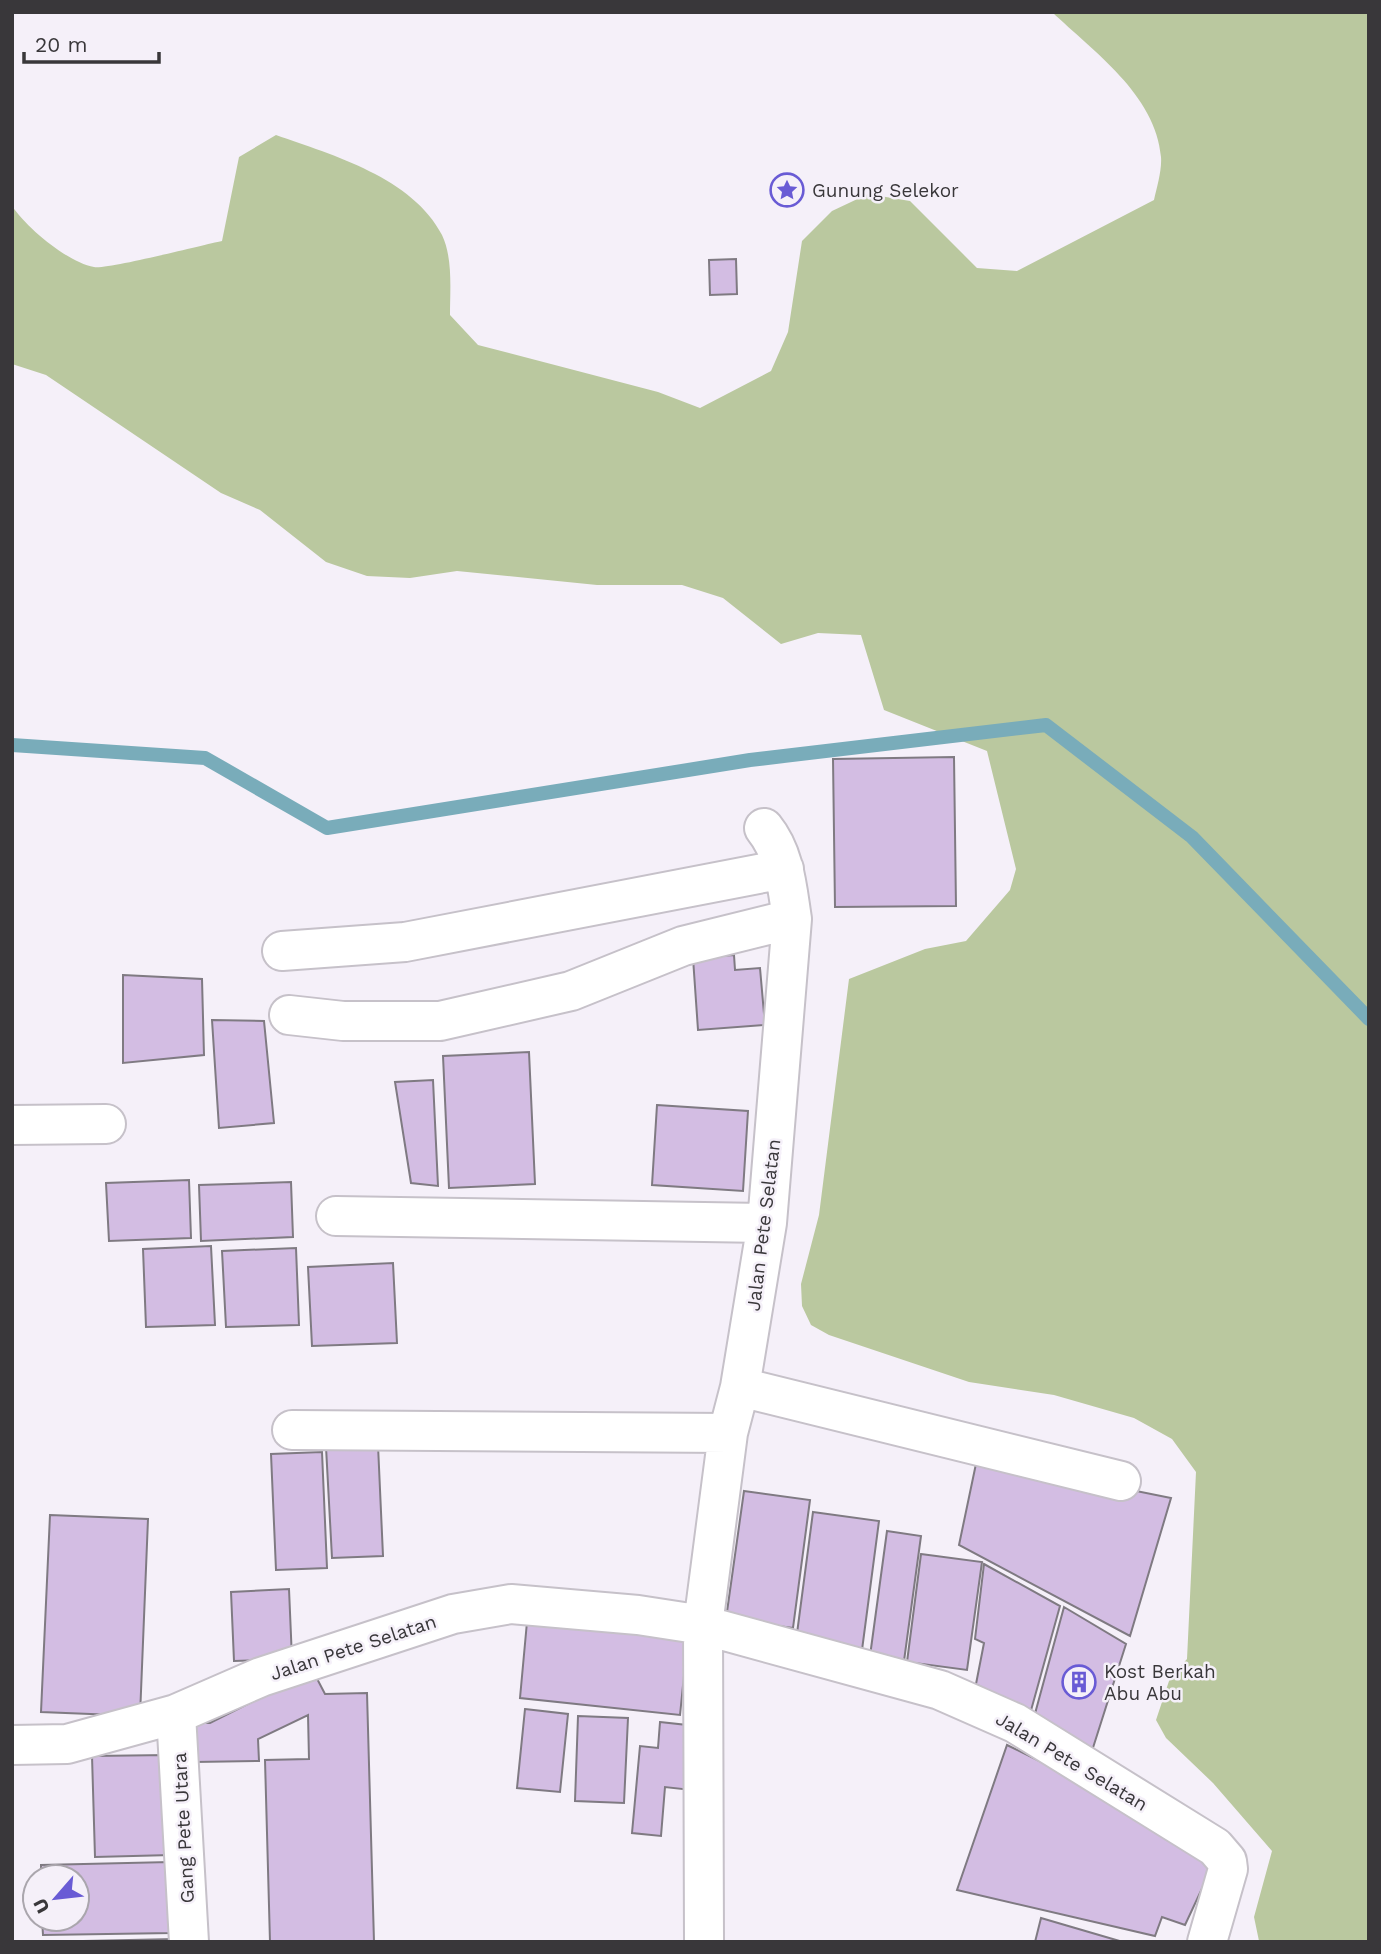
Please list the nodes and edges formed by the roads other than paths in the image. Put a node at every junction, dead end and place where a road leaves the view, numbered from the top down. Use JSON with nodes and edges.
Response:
{"nodes":[{"id":1,"x":764,"y":828,"type":"dead end"},
{"id":2,"x":784,"y":869,"type":"junction"},
{"id":3,"x":792,"y":919,"type":"junction"},
{"id":4,"x":282,"y":951,"type":"dead end"},
{"id":5,"x":289,"y":1015,"type":"dead end"},
{"id":6,"x":106,"y":1124,"type":"dead end"},
{"id":7,"x":12,"y":1125,"type":"edge"},
{"id":8,"x":336,"y":1216,"type":"dead end"},
{"id":9,"x":767,"y":1223,"type":"junction"},
{"id":10,"x":740,"y":1387,"type":"junction"},
{"id":11,"x":292,"y":1430,"type":"dead end"},
{"id":12,"x":728,"y":1433,"type":"junction"},
{"id":13,"x":1121,"y":1481,"type":"dead end"},
{"id":14,"x":703,"y":1625,"type":"junction"},
{"id":15,"x":176,"y":1714,"type":"junction"},
{"id":16,"x":12,"y":1745,"type":"edge"},
{"id":17,"x":189,"y":1942,"type":"edge"},
{"id":18,"x":704,"y":1942,"type":"edge"},
{"id":19,"x":1207,"y":1942,"type":"edge"}],
"edges":[{"from":1,"to":2,"type":"street","name":"Jalan Pete Selatan"},
{"from":2,"to":3,"type":"street","name":"Jalan Pete Selatan"},
{"from":2,"to":4,"type":"street"},
{"from":3,"to":5,"type":"street"},
{"from":3,"to":9,"type":"street","name":"Jalan Pete Selatan"},
{"from":6,"to":7,"type":"street"},
{"from":8,"to":9,"type":"street"},
{"from":9,"to":10,"type":"street","name":"Jalan Pete Selatan"},
{"from":10,"to":12,"type":"street","name":"Jalan Pete Selatan"},
{"from":10,"to":13,"type":"street"},
{"from":11,"to":12,"type":"street"},
{"from":12,"to":14,"type":"street","name":"Jalan Pete Selatan"},
{"from":14,"to":15,"type":"street","name":"Jalan Pete Selatan"},
{"from":14,"to":18,"type":"street","name":"Jalan Pete Selatan"},
{"from":14,"to":19,"type":"street","name":"Jalan Pete Selatan"},
{"from":15,"to":16,"type":"street","name":"Jalan Pete Selatan"},
{"from":15,"to":17,"type":"street","name":"Gang Pete Utara"}]}
